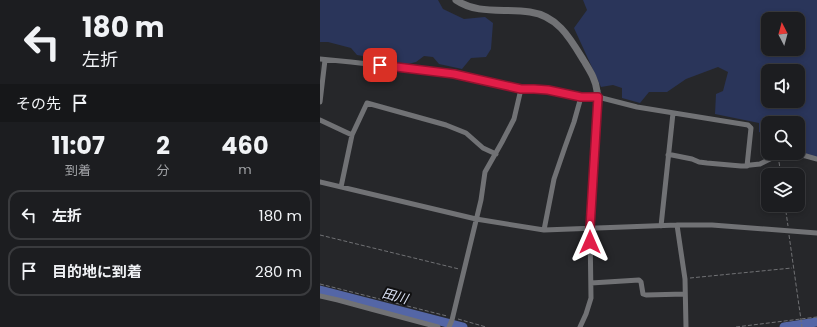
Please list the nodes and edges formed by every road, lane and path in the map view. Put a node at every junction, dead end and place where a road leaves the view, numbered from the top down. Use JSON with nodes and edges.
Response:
{"nodes":[{"id":1,"x":456,"y":0,"type":"edge"},
{"id":2,"x":322,"y":59,"type":"edge"},
{"id":3,"x":521,"y":89,"type":"junction"},
{"id":4,"x":581,"y":97,"type":"junction"},
{"id":5,"x":598,"y":97,"type":"junction"},
{"id":6,"x":320,"y":102,"type":"edge"},
{"id":7,"x":673,"y":113,"type":"junction"},
{"id":8,"x":320,"y":120,"type":"edge"},
{"id":9,"x":352,"y":135,"type":"junction"},
{"id":10,"x":496,"y":154,"type":"junction"},
{"id":11,"x":668,"y":155,"type":"junction"},
{"id":12,"x":805,"y":156,"type":"edge"},
{"id":13,"x":817,"y":159,"type":"edge"},
{"id":14,"x":769,"y":160,"type":"edge"},
{"id":15,"x":747,"y":166,"type":"junction"},
{"id":16,"x":593,"y":173,"type":"joint"},
{"id":17,"x":320,"y":182,"type":"edge"},
{"id":18,"x":341,"y":187,"type":"junction"},
{"id":19,"x":786,"y":212,"type":"edge"},
{"id":20,"x":476,"y":219,"type":"junction"},
{"id":21,"x":677,"y":225,"type":"junction"},
{"id":22,"x":661,"y":226,"type":"junction"},
{"id":23,"x":590,"y":228,"type":"junction"},
{"id":24,"x":544,"y":230,"type":"junction"},
{"id":25,"x":788,"y":231,"type":"junction"},
{"id":26,"x":817,"y":233,"type":"edge"},
{"id":27,"x":320,"y":235,"type":"edge"},
{"id":28,"x":793,"y":268,"type":"junction"},
{"id":29,"x":464,"y":270,"type":"junction"},
{"id":30,"x":685,"y":279,"type":"junction"},
{"id":31,"x":591,"y":283,"type":"junction"},
{"id":32,"x":320,"y":284,"type":"edge"},
{"id":33,"x":685,"y":294,"type":"junction"},
{"id":34,"x":320,"y":296,"type":"edge"},
{"id":35,"x":817,"y":317,"type":"edge"},
{"id":36,"x":452,"y":319,"type":"junction"},
{"id":37,"x":801,"y":319,"type":"junction"},
{"id":38,"x":438,"y":327,"type":"edge"},
{"id":39,"x":449,"y":327,"type":"edge"},
{"id":40,"x":486,"y":327,"type":"edge"},
{"id":41,"x":580,"y":327,"type":"edge"},
{"id":42,"x":686,"y":327,"type":"edge"},
{"id":43,"x":736,"y":327,"type":"edge"},
{"id":44,"x":802,"y":327,"type":"edge"}],
"edges":[{"from":1,"to":5,"type":"street"},
{"from":2,"to":3,"type":"street"},
{"from":2,"to":6,"type":"street"},
{"from":3,"to":4,"type":"street"},
{"from":3,"to":10,"type":"street"},
{"from":4,"to":5,"type":"street"},
{"from":4,"to":24,"type":"street"},
{"from":5,"to":7,"type":"street"},
{"from":5,"to":16,"type":"street"},
{"from":7,"to":11,"type":"street"},
{"from":7,"to":15,"type":"street"},
{"from":8,"to":9,"type":"street"},
{"from":9,"to":10,"type":"street"},
{"from":9,"to":18,"type":"street"},
{"from":10,"to":20,"type":"street"},
{"from":11,"to":15,"type":"street"},
{"from":11,"to":22,"type":"street"},
{"from":12,"to":13,"type":"street"},
{"from":14,"to":15,"type":"street"},
{"from":16,"to":23,"type":"street"},
{"from":17,"to":18,"type":"street"},
{"from":18,"to":20,"type":"street"},
{"from":19,"to":25,"type":"path"},
{"from":20,"to":24,"type":"street"},
{"from":20,"to":29,"type":"street"},
{"from":21,"to":22,"type":"street"},
{"from":21,"to":25,"type":"street"},
{"from":21,"to":30,"type":"street"},
{"from":22,"to":23,"type":"street"},
{"from":23,"to":24,"type":"street"},
{"from":23,"to":31,"type":"street"},
{"from":25,"to":26,"type":"street"},
{"from":25,"to":28,"type":"path"},
{"from":27,"to":29,"type":"path"},
{"from":28,"to":30,"type":"path"},
{"from":28,"to":37,"type":"path"},
{"from":29,"to":36,"type":"street"},
{"from":30,"to":33,"type":"street"},
{"from":31,"to":33,"type":"street"},
{"from":31,"to":41,"type":"street"},
{"from":32,"to":36,"type":"path"},
{"from":33,"to":42,"type":"street"},
{"from":34,"to":38,"type":"street"},
{"from":35,"to":37,"type":"path"},
{"from":36,"to":39,"type":"street"},
{"from":36,"to":40,"type":"path"},
{"from":37,"to":43,"type":"path"},
{"from":37,"to":44,"type":"path"}]}
